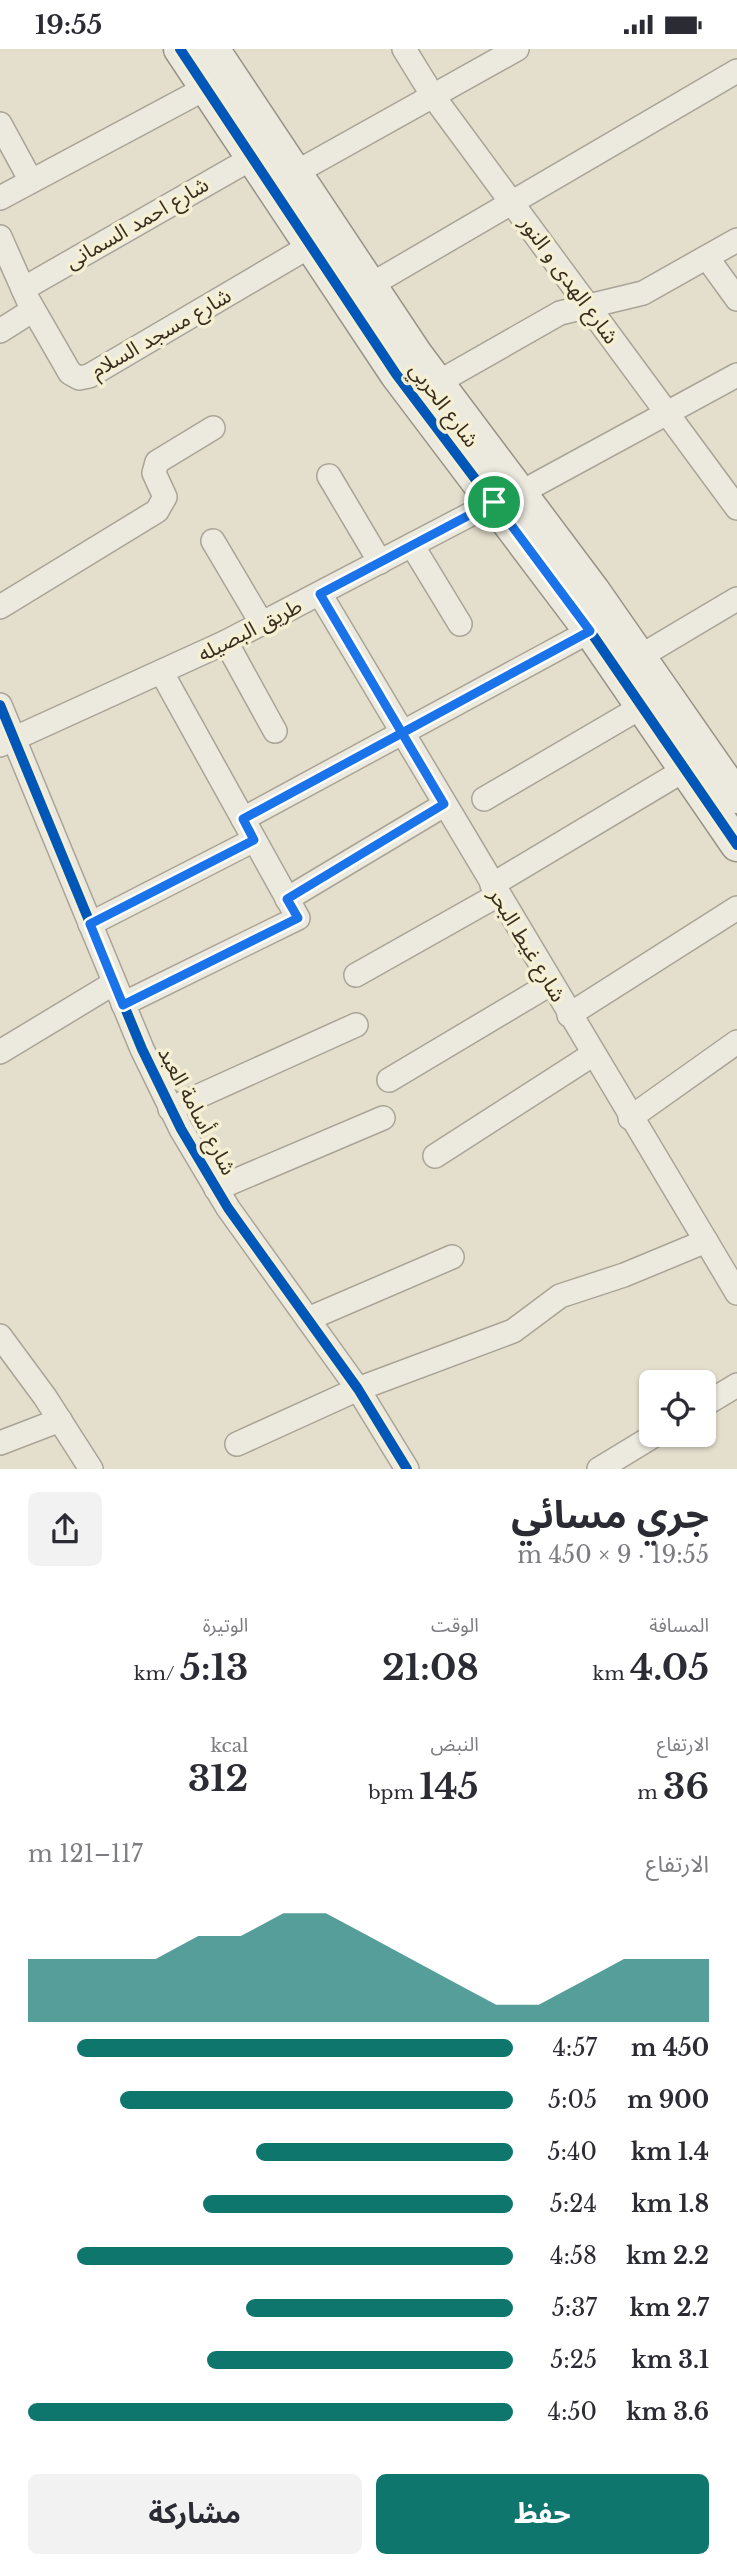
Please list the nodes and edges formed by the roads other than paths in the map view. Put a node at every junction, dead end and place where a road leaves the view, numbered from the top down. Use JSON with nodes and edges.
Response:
{"nodes":[{"id":1,"x":180,"y":49,"type":"edge"},
{"id":2,"x":213,"y":49,"type":"edge"},
{"id":3,"x":404,"y":49,"type":"edge"},
{"id":4,"x":517,"y":49,"type":"edge"},
{"id":5,"x":737,"y":71,"type":"edge"},
{"id":6,"x":206,"y":88,"type":"junction"},
{"id":7,"x":433,"y":96,"type":"junction"},
{"id":8,"x":0,"y":124,"type":"edge"},
{"id":9,"x":252,"y":158,"type":"junction"},
{"id":10,"x":295,"y":173,"type":"junction"},
{"id":11,"x":30,"y":181,"type":"junction"},
{"id":12,"x":0,"y":198,"type":"edge"},
{"id":13,"x":512,"y":203,"type":"junction"},
{"id":14,"x":0,"y":237,"type":"edge"},
{"id":15,"x":737,"y":240,"type":"edge"},
{"id":16,"x":310,"y":246,"type":"junction"},
{"id":17,"x":708,"y":259,"type":"junction"},
{"id":18,"x":369,"y":286,"type":"junction"},
{"id":19,"x":28,"y":299,"type":"junction"},
{"id":20,"x":737,"y":299,"type":"edge"},
{"id":21,"x":587,"y":304,"type":"junction"},
{"id":22,"x":0,"y":331,"type":"edge"},
{"id":23,"x":384,"y":333,"type":"junction"},
{"id":24,"x":737,"y":375,"type":"edge"},
{"id":25,"x":437,"y":383,"type":"junction"},
{"id":26,"x":667,"y":413,"type":"junction"},
{"id":27,"x":214,"y":428,"type":"dead end"},
{"id":28,"x":329,"y":476,"type":"dead end"},
{"id":29,"x":507,"y":498,"type":"junction"},
{"id":30,"x":737,"y":508,"type":"edge"},
{"id":31,"x":213,"y":541,"type":"dead end"},
{"id":32,"x":412,"y":545,"type":"junction"},
{"id":33,"x":380,"y":562,"type":"junction"},
{"id":34,"x":320,"y":594,"type":"junction"},
{"id":35,"x":737,"y":599,"type":"edge"},
{"id":36,"x":0,"y":607,"type":"edge"},
{"id":37,"x":262,"y":624,"type":"junction"},
{"id":38,"x":460,"y":624,"type":"dead end"},
{"id":39,"x":590,"y":631,"type":"junction"},
{"id":40,"x":226,"y":642,"type":"junction"},
{"id":41,"x":640,"y":656,"type":"junction"},
{"id":42,"x":162,"y":673,"type":"junction"},
{"id":43,"x":0,"y":705,"type":"edge"},
{"id":44,"x":643,"y":706,"type":"junction"},
{"id":45,"x":275,"y":731,"type":"dead end"},
{"id":46,"x":402,"y":733,"type":"junction"},
{"id":47,"x":6,"y":742,"type":"edge"},
{"id":48,"x":712,"y":783,"type":"edge"},
{"id":49,"x":484,"y":799,"type":"dead end"},
{"id":50,"x":444,"y":804,"type":"junction"},
{"id":51,"x":243,"y":819,"type":"junction"},
{"id":52,"x":254,"y":840,"type":"junction"},
{"id":53,"x":737,"y":845,"type":"edge"},
{"id":54,"x":495,"y":890,"type":"junction"},
{"id":55,"x":737,"y":908,"type":"edge"},
{"id":56,"x":293,"y":909,"type":"junction"},
{"id":57,"x":90,"y":924,"type":"junction"},
{"id":58,"x":356,"y":975,"type":"dead end"},
{"id":59,"x":114,"y":983,"type":"junction"},
{"id":60,"x":550,"y":984,"type":"junction"},
{"id":61,"x":123,"y":1005,"type":"junction"},
{"id":62,"x":569,"y":1015,"type":"junction"},
{"id":63,"x":356,"y":1025,"type":"dead end"},
{"id":64,"x":737,"y":1042,"type":"edge"},
{"id":65,"x":0,"y":1052,"type":"edge"},
{"id":66,"x":592,"y":1055,"type":"junction"},
{"id":67,"x":389,"y":1080,"type":"dead end"},
{"id":68,"x":170,"y":1109,"type":"junction"},
{"id":69,"x":383,"y":1118,"type":"dead end"},
{"id":70,"x":630,"y":1118,"type":"junction"},
{"id":71,"x":435,"y":1156,"type":"dead end"},
{"id":72,"x":216,"y":1189,"type":"junction"},
{"id":73,"x":706,"y":1241,"type":"junction"},
{"id":74,"x":452,"y":1257,"type":"dead end"},
{"id":75,"x":737,"y":1293,"type":"edge"},
{"id":76,"x":308,"y":1319,"type":"junction"},
{"id":77,"x":3,"y":1346,"type":"edge"},
{"id":78,"x":737,"y":1385,"type":"edge"},
{"id":79,"x":358,"y":1389,"type":"junction"},
{"id":80,"x":716,"y":1398,"type":"edge"},
{"id":81,"x":60,"y":1420,"type":"junction"},
{"id":82,"x":0,"y":1443,"type":"edge"},
{"id":83,"x":237,"y":1444,"type":"dead end"},
{"id":84,"x":639,"y":1445,"type":"edge"},
{"id":85,"x":91,"y":1469,"type":"edge"},
{"id":86,"x":407,"y":1469,"type":"edge"},
{"id":87,"x":599,"y":1469,"type":"edge"}],
"edges":[{"from":1,"to":6,"type":"street","name":"شارع الحربي"},
{"from":2,"to":10,"type":"street","name":"شارع الحربي"},
{"from":3,"to":7,"type":"street","name":"شارع الهدى و النور"},
{"from":4,"to":7,"type":"street"},
{"from":5,"to":13,"type":"street"},
{"from":6,"to":9,"type":"street","name":"شارع الحربي"},
{"from":6,"to":11,"type":"street"},
{"from":7,"to":10,"type":"street"},
{"from":7,"to":13,"type":"street","name":"شارع الهدى و النور"},
{"from":8,"to":11,"type":"street"},
{"from":9,"to":16,"type":"street","name":"شارع الحربي"},
{"from":9,"to":19,"type":"street","name":"شارع احمد السمانى"},
{"from":10,"to":18,"type":"street","name":"شارع الحربي"},
{"from":11,"to":12,"type":"street"},
{"from":13,"to":18,"type":"street"},
{"from":13,"to":21,"type":"street","name":"شارع الهدى و النور"},
{"from":14,"to":19,"type":"street","name":"شارع مسجد السلام"},
{"from":15,"to":17,"type":"street"},
{"from":16,"to":19,"type":"street","name":"شارع مسجد السلام"},
{"from":16,"to":23,"type":"street","name":"شارع الحربي"},
{"from":17,"to":20,"type":"street"},
{"from":17,"to":21,"type":"street"},
{"from":18,"to":23,"type":"street","name":"شارع الحربي"},
{"from":19,"to":22,"type":"street","name":"شارع احمد السمانى"},
{"from":21,"to":25,"type":"street"},
{"from":21,"to":26,"type":"street","name":"شارع الهدى و النور"},
{"from":23,"to":25,"type":"street","name":"شارع الحربي"},
{"from":23,"to":29,"type":"street","name":"شارع الحربي"},
{"from":24,"to":26,"type":"street","name":"طريق البصيله"},
{"from":25,"to":29,"type":"street","name":"شارع الحربي"},
{"from":26,"to":29,"type":"street","name":"طريق البصيله"},
{"from":26,"to":30,"type":"street","name":"شارع الهدى و النور"},
{"from":27,"to":36,"type":"street"},
{"from":28,"to":33,"type":"street"},
{"from":29,"to":32,"type":"street","name":"طريق البصيله"},
{"from":29,"to":39,"type":"street","name":"شارع الحربي"},
{"from":29,"to":41,"type":"street","name":"شارع الحربي"},
{"from":31,"to":37,"type":"street"},
{"from":32,"to":33,"type":"street","name":"طريق البصيله"},
{"from":32,"to":38,"type":"street"},
{"from":33,"to":34,"type":"street","name":"طريق البصيله"},
{"from":34,"to":37,"type":"street","name":"طريق البصيله"},
{"from":34,"to":46,"type":"street","name":"شارع غيط البحر"},
{"from":35,"to":41,"type":"street"},
{"from":37,"to":40,"type":"street","name":"طريق البصيله"},
{"from":39,"to":44,"type":"street","name":"شارع الحربي"},
{"from":39,"to":46,"type":"street"},
{"from":40,"to":42,"type":"street","name":"طريق البصيله"},
{"from":40,"to":45,"type":"street"},
{"from":41,"to":48,"type":"street","name":"شارع الحربي"},
{"from":42,"to":47,"type":"street","name":"طريق البصيله"},
{"from":42,"to":51,"type":"street"},
{"from":43,"to":47,"type":"street","name":"شارع أسامة العبد"},
{"from":44,"to":48,"type":"street","name":"شارع الحربي"},
{"from":44,"to":49,"type":"street"},
{"from":46,"to":50,"type":"street","name":"شارع غيط البحر"},
{"from":46,"to":51,"type":"street"},
{"from":47,"to":57,"type":"street","name":"شارع أسامة العبد"},
{"from":48,"to":53,"type":"street","name":"شارع الحربي"},
{"from":48,"to":54,"type":"street"},
{"from":50,"to":54,"type":"street","name":"شارع غيط البحر"},
{"from":50,"to":56,"type":"street"},
{"from":51,"to":52,"type":"street"},
{"from":52,"to":56,"type":"street"},
{"from":52,"to":57,"type":"street"},
{"from":54,"to":58,"type":"street"},
{"from":54,"to":60,"type":"street","name":"شارع غيط البحر"},
{"from":55,"to":62,"type":"street"},
{"from":56,"to":61,"type":"street"},
{"from":57,"to":59,"type":"street","name":"شارع أسامة العبد"},
{"from":59,"to":61,"type":"street","name":"شارع أسامة العبد"},
{"from":59,"to":65,"type":"street"},
{"from":60,"to":62,"type":"street","name":"شارع غيط البحر"},
{"from":60,"to":67,"type":"street"},
{"from":61,"to":68,"type":"street","name":"شارع أسامة العبد"},
{"from":62,"to":66,"type":"street","name":"شارع غيط البحر"},
{"from":63,"to":68,"type":"street"},
{"from":64,"to":70,"type":"street"},
{"from":66,"to":70,"type":"street","name":"شارع غيط البحر"},
{"from":66,"to":71,"type":"street"},
{"from":68,"to":72,"type":"street","name":"شارع أسامة العبد"},
{"from":69,"to":72,"type":"street"},
{"from":70,"to":73,"type":"street","name":"شارع غيط البحر"},
{"from":72,"to":76,"type":"street","name":"شارع أسامة العبد"},
{"from":73,"to":75,"type":"street","name":"شارع غيط البحر"},
{"from":73,"to":79,"type":"street"},
{"from":74,"to":76,"type":"street"},
{"from":76,"to":79,"type":"street","name":"شارع أسامة العبد"},
{"from":77,"to":81,"type":"street"},
{"from":78,"to":80,"type":"street"},
{"from":79,"to":83,"type":"street"},
{"from":79,"to":86,"type":"street","name":"شارع أسامة العبد"},
{"from":81,"to":82,"type":"street"},
{"from":81,"to":85,"type":"street"},
{"from":84,"to":87,"type":"street"}]}
